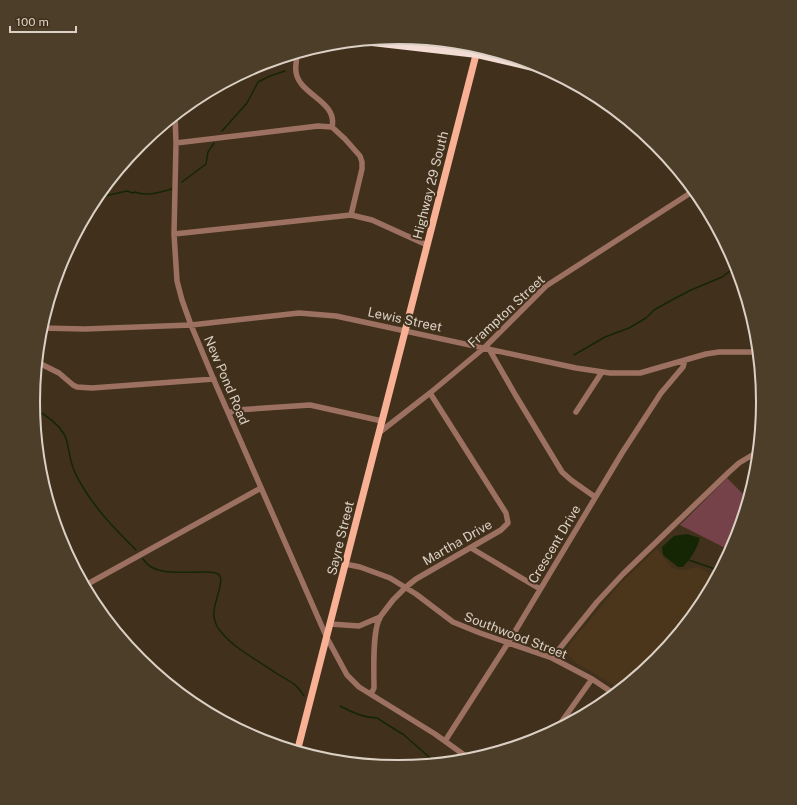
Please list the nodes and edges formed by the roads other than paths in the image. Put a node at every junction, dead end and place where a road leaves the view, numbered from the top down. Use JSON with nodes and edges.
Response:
{"nodes":[{"id":1,"x":418,"y":45,"type":"edge"},
{"id":2,"x":447,"y":47,"type":"edge"},
{"id":3,"x":476,"y":53,"type":"edge"},
{"id":4,"x":297,"y":59,"type":"edge"},
{"id":5,"x":175,"y":122,"type":"edge"},
{"id":6,"x":332,"y":127,"type":"junction"},
{"id":7,"x":176,"y":143,"type":"junction"},
{"id":8,"x":690,"y":193,"type":"edge"},
{"id":9,"x":351,"y":215,"type":"junction"},
{"id":10,"x":174,"y":234,"type":"junction"},
{"id":11,"x":427,"y":245,"type":"junction"},
{"id":12,"x":191,"y":325,"type":"junction"},
{"id":13,"x":48,"y":328,"type":"edge"},
{"id":14,"x":406,"y":331,"type":"junction"},
{"id":15,"x":487,"y":349,"type":"junction"},
{"id":16,"x":753,"y":352,"type":"edge"},
{"id":17,"x":685,"y":360,"type":"junction"},
{"id":18,"x":42,"y":365,"type":"edge"},
{"id":19,"x":602,"y":372,"type":"junction"},
{"id":20,"x":214,"y":379,"type":"junction"},
{"id":21,"x":430,"y":393,"type":"junction"},
{"id":22,"x":576,"y":412,"type":"dead end"},
{"id":23,"x":229,"y":413,"type":"junction"},
{"id":24,"x":382,"y":421,"type":"junction"},
{"id":25,"x":380,"y":432,"type":"junction"},
{"id":26,"x":753,"y":455,"type":"edge"},
{"id":27,"x":261,"y":488,"type":"junction"},
{"id":28,"x":595,"y":497,"type":"junction"},
{"id":29,"x":471,"y":548,"type":"junction"},
{"id":30,"x":345,"y":564,"type":"junction"},
{"id":31,"x":89,"y":583,"type":"edge"},
{"id":32,"x":406,"y":587,"type":"junction"},
{"id":33,"x":540,"y":589,"type":"junction"},
{"id":34,"x":380,"y":618,"type":"junction"},
{"id":35,"x":330,"y":624,"type":"junction"},
{"id":36,"x":327,"y":638,"type":"junction"},
{"id":37,"x":508,"y":643,"type":"junction"},
{"id":38,"x":552,"y":658,"type":"junction"},
{"id":39,"x":592,"y":679,"type":"junction"},
{"id":40,"x":611,"y":692,"type":"edge"},
{"id":41,"x":371,"y":694,"type":"junction"},
{"id":42,"x":562,"y":722,"type":"edge"},
{"id":43,"x":445,"y":741,"type":"junction"},
{"id":44,"x":298,"y":747,"type":"edge"},
{"id":45,"x":464,"y":755,"type":"edge"}],
"edges":[{"from":1,"to":2,"type":"highway"},
{"from":3,"to":11,"type":"main road","name":"Highway 29 South"},
{"from":4,"to":6,"type":"street"},
{"from":5,"to":7,"type":"street","name":"New Pond Road"},
{"from":6,"to":7,"type":"street"},
{"from":6,"to":9,"type":"street"},
{"from":7,"to":10,"type":"street","name":"New Pond Road"},
{"from":8,"to":15,"type":"street","name":"Frampton Street"},
{"from":9,"to":10,"type":"street"},
{"from":9,"to":11,"type":"street"},
{"from":10,"to":12,"type":"street","name":"New Pond Road"},
{"from":11,"to":14,"type":"main road","name":"Highway 29 South"},
{"from":12,"to":13,"type":"street","name":"Lewis Street"},
{"from":12,"to":14,"type":"street","name":"Lewis Street"},
{"from":12,"to":20,"type":"street","name":"New Pond Road"},
{"from":14,"to":15,"type":"street","name":"Lewis Street"},
{"from":14,"to":24,"type":"main road","name":"Sayre Street"},
{"from":15,"to":19,"type":"street","name":"Lewis Street"},
{"from":15,"to":21,"type":"street","name":"Frampton Street"},
{"from":15,"to":28,"type":"street"},
{"from":16,"to":17,"type":"street","name":"Lewis Street"},
{"from":17,"to":19,"type":"street","name":"Lewis Street"},
{"from":17,"to":28,"type":"street","name":"Crescent Drive"},
{"from":18,"to":20,"type":"street"},
{"from":19,"to":22,"type":"street"},
{"from":20,"to":23,"type":"street","name":"New Pond Road"},
{"from":21,"to":25,"type":"street","name":"Frampton Street"},
{"from":21,"to":29,"type":"street","name":"Martha Drive"},
{"from":23,"to":24,"type":"street"},
{"from":23,"to":27,"type":"street","name":"New Pond Road"},
{"from":24,"to":25,"type":"main road","name":"Sayre Street"},
{"from":25,"to":30,"type":"main road","name":"Sayre Street"},
{"from":26,"to":38,"type":"street"},
{"from":27,"to":31,"type":"street"},
{"from":27,"to":36,"type":"street","name":"New Pond Road"},
{"from":28,"to":33,"type":"street","name":"Crescent Drive"},
{"from":29,"to":32,"type":"street","name":"Martha Drive"},
{"from":29,"to":33,"type":"street"},
{"from":30,"to":32,"type":"street","name":"Southwood Street"},
{"from":30,"to":35,"type":"main road","name":"Sayre Street"},
{"from":32,"to":34,"type":"street","name":"Martha Drive"},
{"from":32,"to":37,"type":"street","name":"Southwood Street"},
{"from":33,"to":37,"type":"street","name":"Crescent Drive"},
{"from":34,"to":35,"type":"street"},
{"from":34,"to":41,"type":"street"},
{"from":35,"to":36,"type":"main road","name":"Sayre Street"},
{"from":36,"to":41,"type":"street","name":"New Pond Road"},
{"from":36,"to":44,"type":"main road","name":"Sayre Street"},
{"from":37,"to":38,"type":"street","name":"Southwood Street"},
{"from":37,"to":43,"type":"street","name":"Crescent Drive"},
{"from":38,"to":39,"type":"street","name":"Southwood Street"},
{"from":39,"to":40,"type":"street","name":"Southwood Street"},
{"from":39,"to":42,"type":"street"},
{"from":41,"to":43,"type":"street","name":"New Pond Road"},
{"from":43,"to":45,"type":"street","name":"New Pond Road"}]}
